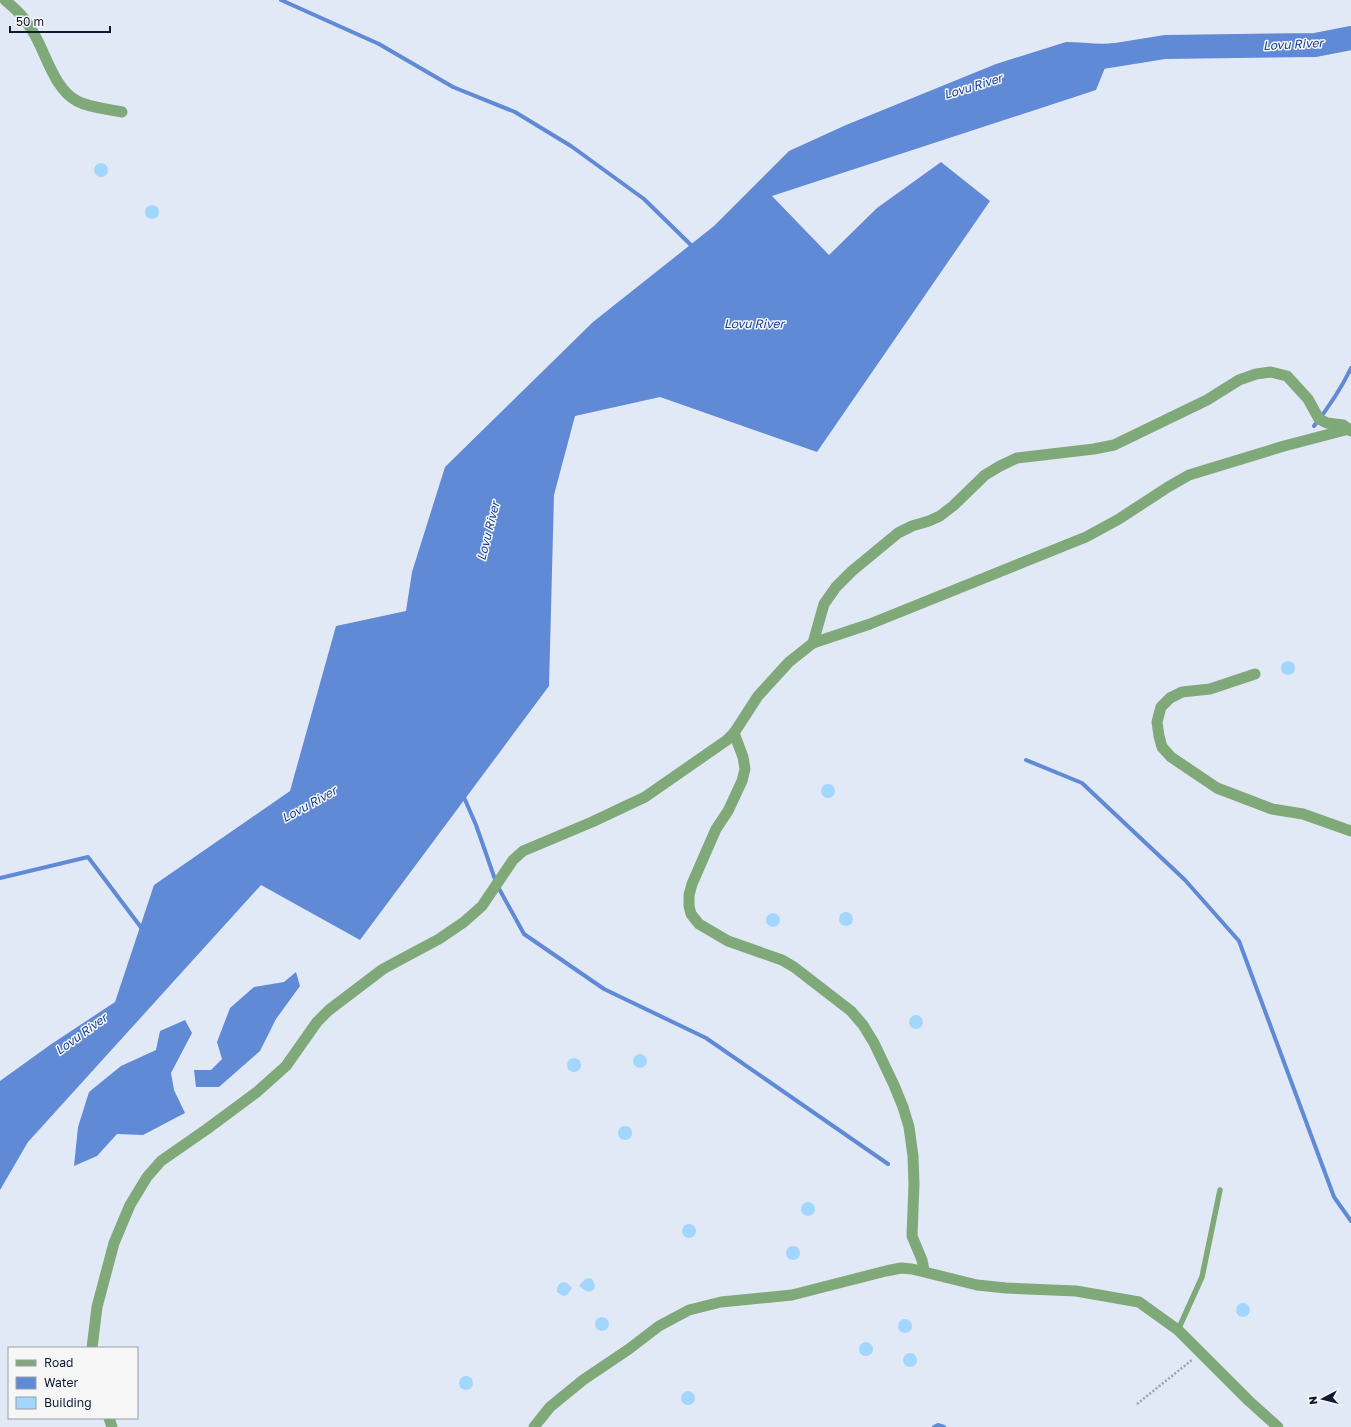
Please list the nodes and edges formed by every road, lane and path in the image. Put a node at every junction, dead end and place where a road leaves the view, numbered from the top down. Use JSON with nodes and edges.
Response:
{"nodes":[{"id":1,"x":5,"y":0,"type":"edge"},
{"id":2,"x":122,"y":112,"type":"dead end"},
{"id":3,"x":1350,"y":430,"type":"edge"},
{"id":4,"x":812,"y":643,"type":"junction"},
{"id":5,"x":1255,"y":674,"type":"dead end"},
{"id":6,"x":734,"y":733,"type":"junction"},
{"id":7,"x":1351,"y":831,"type":"edge"},
{"id":8,"x":1220,"y":1190,"type":"dead end"},
{"id":9,"x":924,"y":1270,"type":"junction"},
{"id":10,"x":1178,"y":1330,"type":"junction"},
{"id":11,"x":92,"y":1347,"type":"edge"},
{"id":12,"x":1201,"y":1352,"type":"junction"},
{"id":13,"x":1137,"y":1404,"type":"dead end"},
{"id":14,"x":534,"y":1427,"type":"edge"},
{"id":15,"x":1278,"y":1427,"type":"edge"}],
"edges":[{"from":1,"to":2,"type":"street"},
{"from":3,"to":4,"type":"street"},
{"from":3,"to":4,"type":"street"},
{"from":4,"to":6,"type":"street"},
{"from":5,"to":7,"type":"street"},
{"from":6,"to":9,"type":"street"},
{"from":6,"to":11,"type":"street"},
{"from":8,"to":10,"type":"lane"},
{"from":9,"to":10,"type":"street"},
{"from":9,"to":14,"type":"street"},
{"from":10,"to":12,"type":"street"},
{"from":12,"to":13,"type":"path"},
{"from":12,"to":15,"type":"street"}]}
